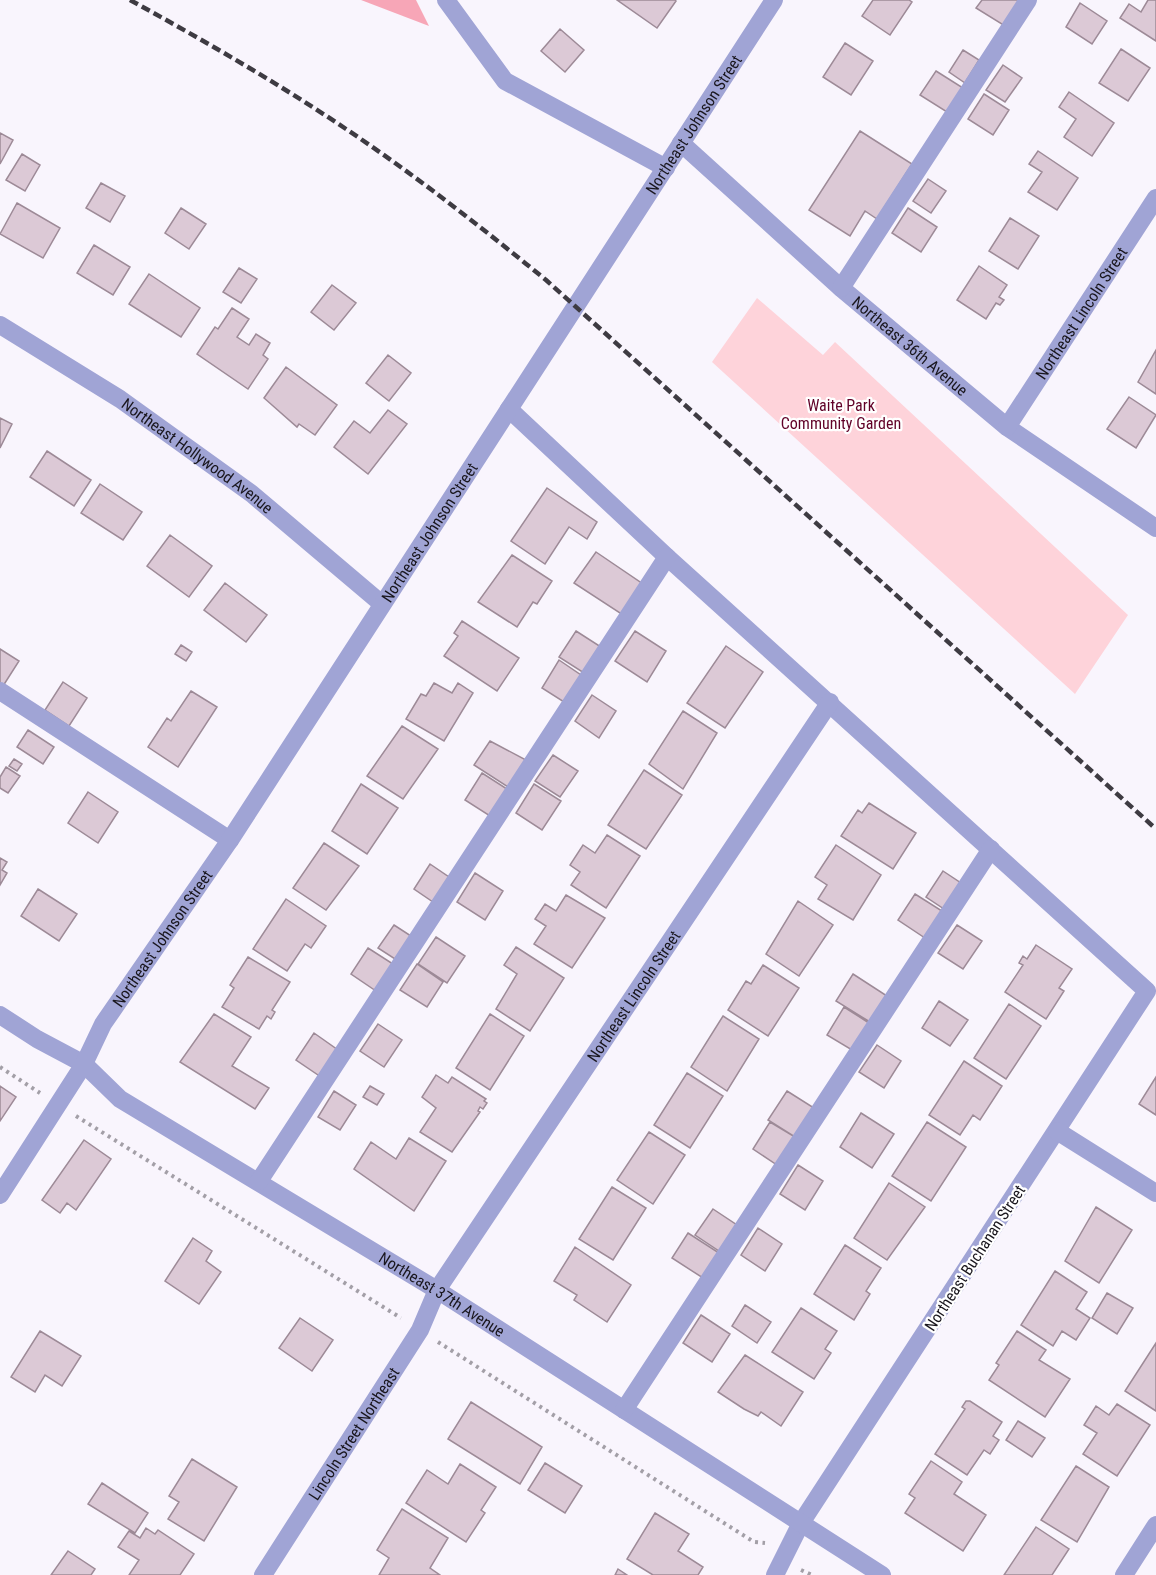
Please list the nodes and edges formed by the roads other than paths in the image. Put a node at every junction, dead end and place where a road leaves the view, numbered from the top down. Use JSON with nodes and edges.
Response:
{"nodes":[{"id":1,"x":446,"y":0,"type":"edge"},
{"id":2,"x":774,"y":0,"type":"edge"},
{"id":3,"x":1028,"y":0,"type":"edge"},
{"id":4,"x":681,"y":143,"type":"junction"},
{"id":5,"x":666,"y":168,"type":"junction"},
{"id":6,"x":1156,"y":198,"type":"edge"},
{"id":7,"x":841,"y":288,"type":"junction"},
{"id":8,"x":0,"y":325,"type":"edge"},
{"id":9,"x":509,"y":409,"type":"junction"},
{"id":10,"x":1007,"y":427,"type":"junction"},
{"id":11,"x":1156,"y":528,"type":"edge"},
{"id":12,"x":667,"y":557,"type":"junction"},
{"id":13,"x":382,"y":604,"type":"junction"},
{"id":14,"x":0,"y":691,"type":"edge"},
{"id":15,"x":830,"y":702,"type":"junction"},
{"id":16,"x":230,"y":840,"type":"junction"},
{"id":17,"x":991,"y":849,"type":"junction"},
{"id":18,"x":0,"y":1015,"type":"edge"},
{"id":19,"x":84,"y":1064,"type":"junction"},
{"id":20,"x":1057,"y":1131,"type":"junction"},
{"id":21,"x":259,"y":1181,"type":"junction"},
{"id":22,"x":1156,"y":1193,"type":"edge"},
{"id":23,"x":0,"y":1195,"type":"edge"},
{"id":24,"x":437,"y":1290,"type":"junction"},
{"id":25,"x":624,"y":1410,"type":"junction"},
{"id":26,"x":801,"y":1523,"type":"junction"},
{"id":27,"x":1156,"y":1525,"type":"edge"},
{"id":28,"x":263,"y":1575,"type":"edge"},
{"id":29,"x":775,"y":1575,"type":"edge"},
{"id":30,"x":882,"y":1575,"type":"edge"},
{"id":31,"x":1124,"y":1575,"type":"edge"}],
"edges":[{"from":1,"to":5,"type":"street"},
{"from":2,"to":4,"type":"street","name":"Northeast Johnson Street"},
{"from":3,"to":7,"type":"street"},
{"from":4,"to":5,"type":"street","name":"Northeast Johnson Street"},
{"from":4,"to":7,"type":"street","name":"Northeast 36th Avenue"},
{"from":5,"to":9,"type":"street","name":"Northeast Johnson Street"},
{"from":6,"to":10,"type":"street","name":"Northeast Lincoln Street"},
{"from":7,"to":10,"type":"street","name":"Northeast 36th Avenue"},
{"from":8,"to":13,"type":"street","name":"Northeast Hollywood Avenue"},
{"from":9,"to":12,"type":"street"},
{"from":9,"to":13,"type":"street","name":"Northeast Johnson Street"},
{"from":10,"to":11,"type":"street","name":"Northeast 36th Avenue"},
{"from":12,"to":15,"type":"street"},
{"from":12,"to":21,"type":"street"},
{"from":13,"to":16,"type":"street","name":"Northeast Johnson Street"},
{"from":14,"to":16,"type":"street"},
{"from":15,"to":17,"type":"street"},
{"from":15,"to":24,"type":"street","name":"Northeast Lincoln Street"},
{"from":16,"to":19,"type":"street","name":"Northeast Johnson Street"},
{"from":17,"to":20,"type":"street","name":"Northeast Buchanan Street"},
{"from":17,"to":25,"type":"street"},
{"from":18,"to":19,"type":"street","name":"Northeast 37th Avenue"},
{"from":19,"to":21,"type":"street","name":"Northeast 37th Avenue"},
{"from":19,"to":23,"type":"street","name":"Northeast Johnson Street"},
{"from":20,"to":22,"type":"street"},
{"from":20,"to":26,"type":"street","name":"Northeast Buchanan Street"},
{"from":21,"to":24,"type":"street","name":"Northeast 37th Avenue"},
{"from":24,"to":25,"type":"street","name":"Northeast 37th Avenue"},
{"from":24,"to":28,"type":"street","name":"Lincoln Street Northeast"},
{"from":25,"to":26,"type":"street","name":"Northeast 37th Avenue"},
{"from":26,"to":29,"type":"street","name":"Northeast Buchanan Street"},
{"from":26,"to":30,"type":"street","name":"Northeast 37th Avenue"},
{"from":27,"to":31,"type":"street"}]}
